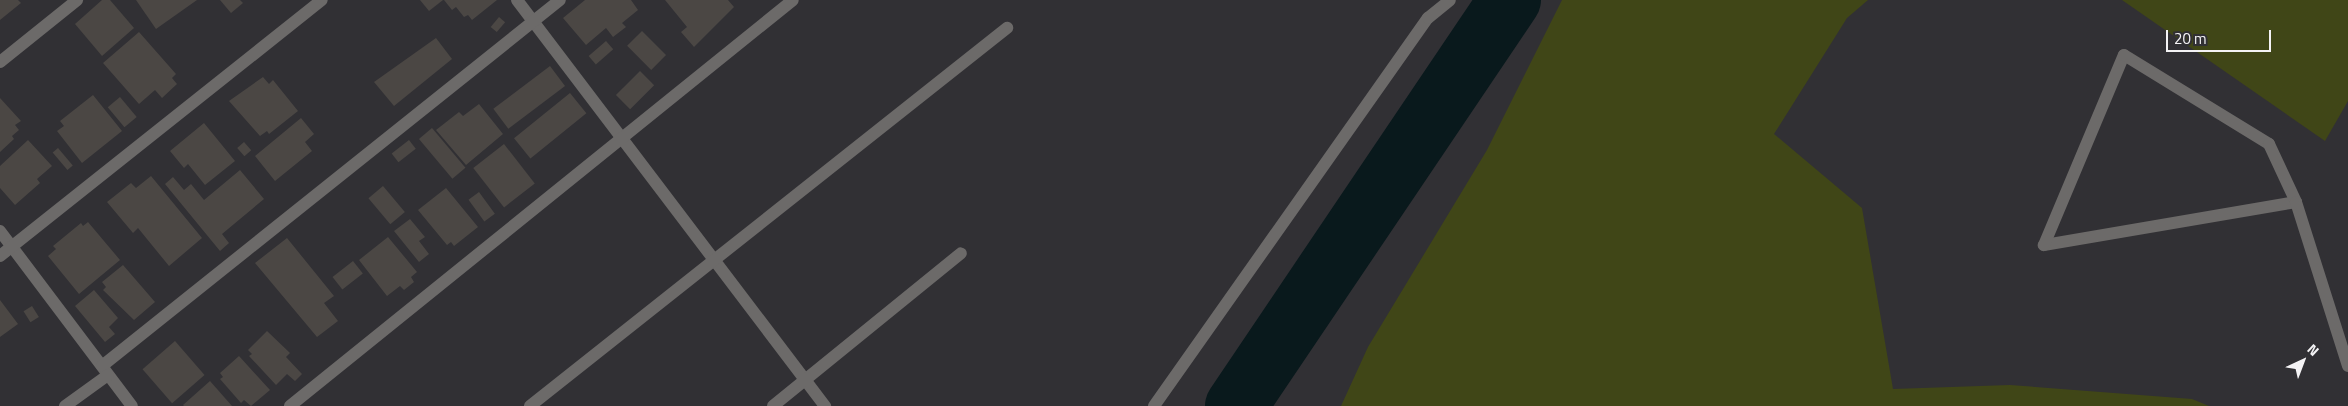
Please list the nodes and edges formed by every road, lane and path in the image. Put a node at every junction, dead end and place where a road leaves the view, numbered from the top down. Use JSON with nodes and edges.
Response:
{"nodes":[{"id":1,"x":77,"y":0,"type":"edge"},
{"id":2,"x":322,"y":0,"type":"edge"},
{"id":3,"x":517,"y":0,"type":"edge"},
{"id":4,"x":560,"y":0,"type":"edge"},
{"id":5,"x":793,"y":0,"type":"edge"},
{"id":6,"x":1450,"y":0,"type":"edge"},
{"id":7,"x":532,"y":22,"type":"junction"},
{"id":8,"x":1007,"y":28,"type":"dead end"},
{"id":9,"x":0,"y":62,"type":"edge"},
{"id":10,"x":624,"y":136,"type":"junction"},
{"id":11,"x":2296,"y":202,"type":"junction"},
{"id":12,"x":0,"y":231,"type":"edge"},
{"id":13,"x":12,"y":248,"type":"junction"},
{"id":14,"x":961,"y":253,"type":"dead end"},
{"id":15,"x":0,"y":256,"type":"edge"},
{"id":16,"x":716,"y":259,"type":"junction"},
{"id":17,"x":2348,"y":366,"type":"edge"},
{"id":18,"x":105,"y":371,"type":"junction"},
{"id":19,"x":806,"y":380,"type":"junction"},
{"id":20,"x":64,"y":406,"type":"edge"},
{"id":21,"x":132,"y":406,"type":"edge"},
{"id":22,"x":290,"y":406,"type":"edge"},
{"id":23,"x":530,"y":406,"type":"edge"},
{"id":24,"x":773,"y":406,"type":"edge"},
{"id":25,"x":825,"y":406,"type":"edge"},
{"id":26,"x":1154,"y":406,"type":"edge"}],
"edges":[{"from":1,"to":9,"type":"street"},
{"from":2,"to":13,"type":"street"},
{"from":3,"to":7,"type":"street"},
{"from":4,"to":7,"type":"street"},
{"from":5,"to":10,"type":"street"},
{"from":6,"to":26,"type":"street"},
{"from":7,"to":10,"type":"street"},
{"from":7,"to":18,"type":"street"},
{"from":8,"to":16,"type":"street"},
{"from":10,"to":16,"type":"street"},
{"from":10,"to":22,"type":"street"},
{"from":11,"to":11,"type":"street"},
{"from":11,"to":17,"type":"street"},
{"from":12,"to":13,"type":"street"},
{"from":13,"to":15,"type":"street"},
{"from":13,"to":18,"type":"street"},
{"from":14,"to":19,"type":"street"},
{"from":16,"to":19,"type":"street"},
{"from":16,"to":23,"type":"street"},
{"from":18,"to":20,"type":"street"},
{"from":18,"to":21,"type":"street"},
{"from":19,"to":24,"type":"street"},
{"from":19,"to":25,"type":"street"}]}
